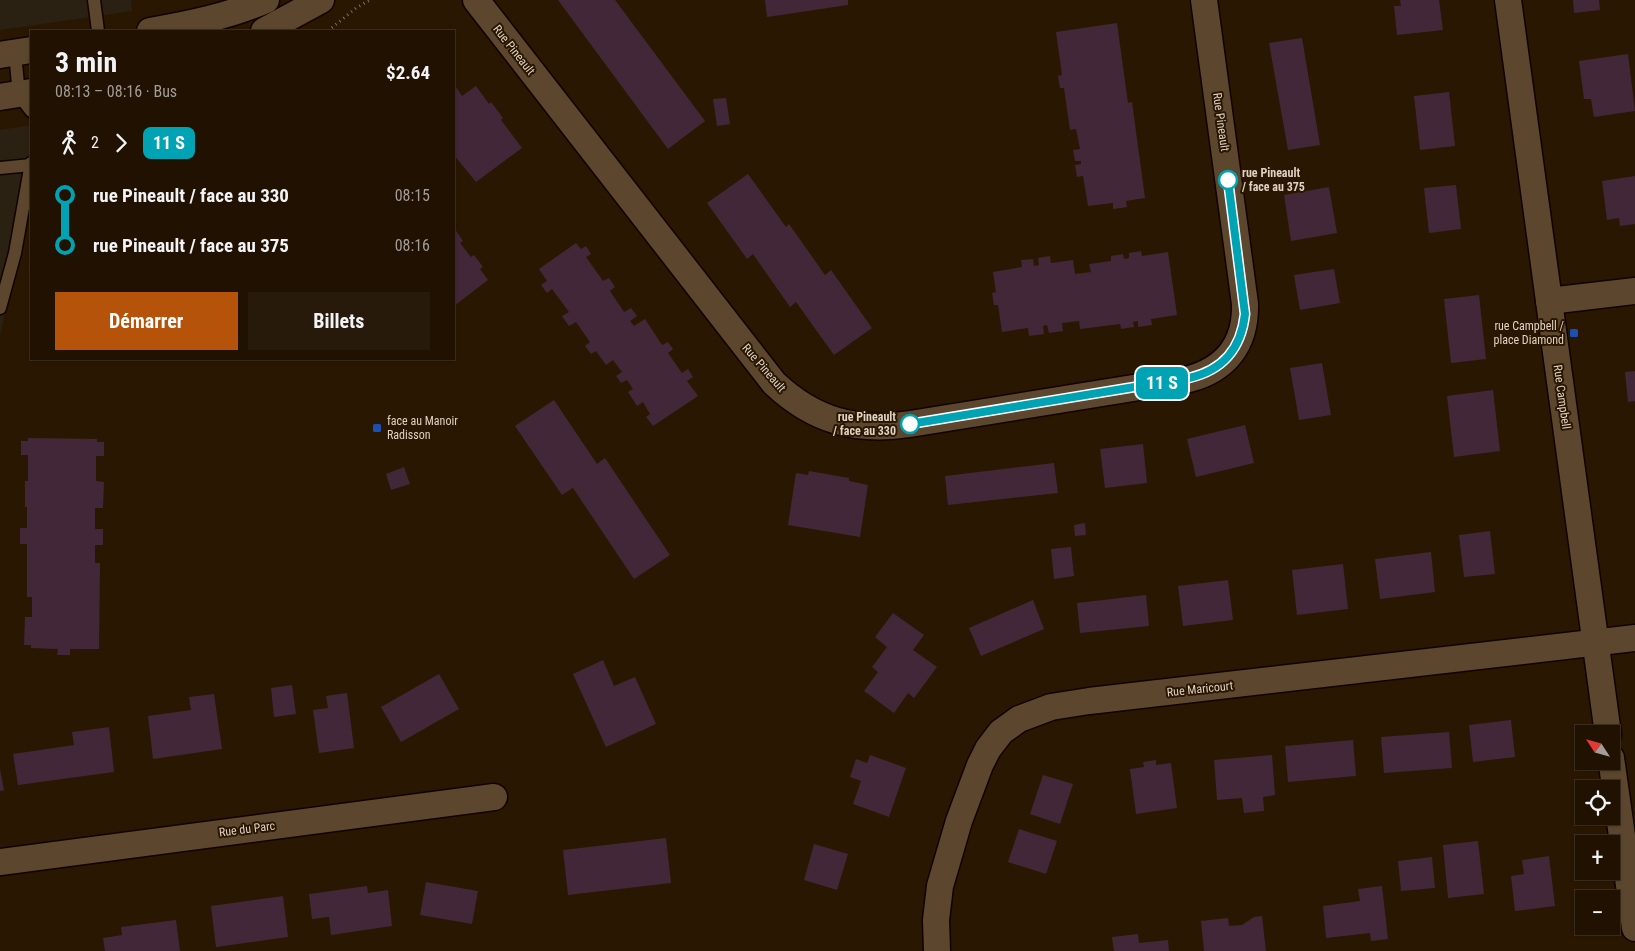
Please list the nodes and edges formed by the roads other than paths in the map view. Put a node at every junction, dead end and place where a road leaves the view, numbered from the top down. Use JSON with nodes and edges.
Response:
{"nodes":[{"id":1,"x":94,"y":0,"type":"edge"},
{"id":2,"x":266,"y":0,"type":"edge"},
{"id":3,"x":321,"y":0,"type":"edge"},
{"id":4,"x":476,"y":0,"type":"edge"},
{"id":5,"x":1204,"y":0,"type":"edge"},
{"id":6,"x":1508,"y":0,"type":"edge"},
{"id":7,"x":98,"y":30,"type":"edge"},
{"id":8,"x":156,"y":30,"type":"edge"},
{"id":9,"x":266,"y":30,"type":"edge"},
{"id":10,"x":15,"y":53,"type":"edge"},
{"id":11,"x":20,"y":99,"type":"edge"},
{"id":12,"x":30,"y":164,"type":"edge"},
{"id":13,"x":0,"y":168,"type":"edge"},
{"id":14,"x":30,"y":170,"type":"edge"},
{"id":15,"x":3,"y":289,"type":"edge"},
{"id":16,"x":1635,"y":291,"type":"edge"},
{"id":17,"x":1549,"y":301,"type":"junction"},
{"id":18,"x":0,"y":308,"type":"edge"},
{"id":19,"x":1635,"y":638,"type":"edge"},
{"id":20,"x":1595,"y":644,"type":"junction"},
{"id":21,"x":1607,"y":725,"type":"edge"},
{"id":22,"x":1613,"y":770,"type":"edge"},
{"id":23,"x":494,"y":797,"type":"dead end"},
{"id":24,"x":0,"y":862,"type":"edge"},
{"id":25,"x":1635,"y":928,"type":"edge"},
{"id":26,"x":937,"y":951,"type":"edge"}],
"edges":[{"from":1,"to":7,"type":"lane"},
{"from":2,"to":8,"type":"street"},
{"from":3,"to":9,"type":"street"},
{"from":4,"to":5,"type":"street","name":"Rue Pineault"},
{"from":6,"to":17,"type":"street","name":"Rue Campbell"},
{"from":10,"to":11,"type":"lane"},
{"from":12,"to":13,"type":"lane"},
{"from":14,"to":15,"type":"lane"},
{"from":15,"to":18,"type":"lane"},
{"from":16,"to":17,"type":"street"},
{"from":17,"to":20,"type":"street","name":"Rue Campbell"},
{"from":19,"to":20,"type":"street","name":"Rue Maricourt"},
{"from":20,"to":21,"type":"street","name":"Rue Campbell"},
{"from":20,"to":26,"type":"street","name":"Rue Maricourt"},
{"from":22,"to":25,"type":"street"},
{"from":23,"to":24,"type":"street","name":"Rue du Parc"}]}
